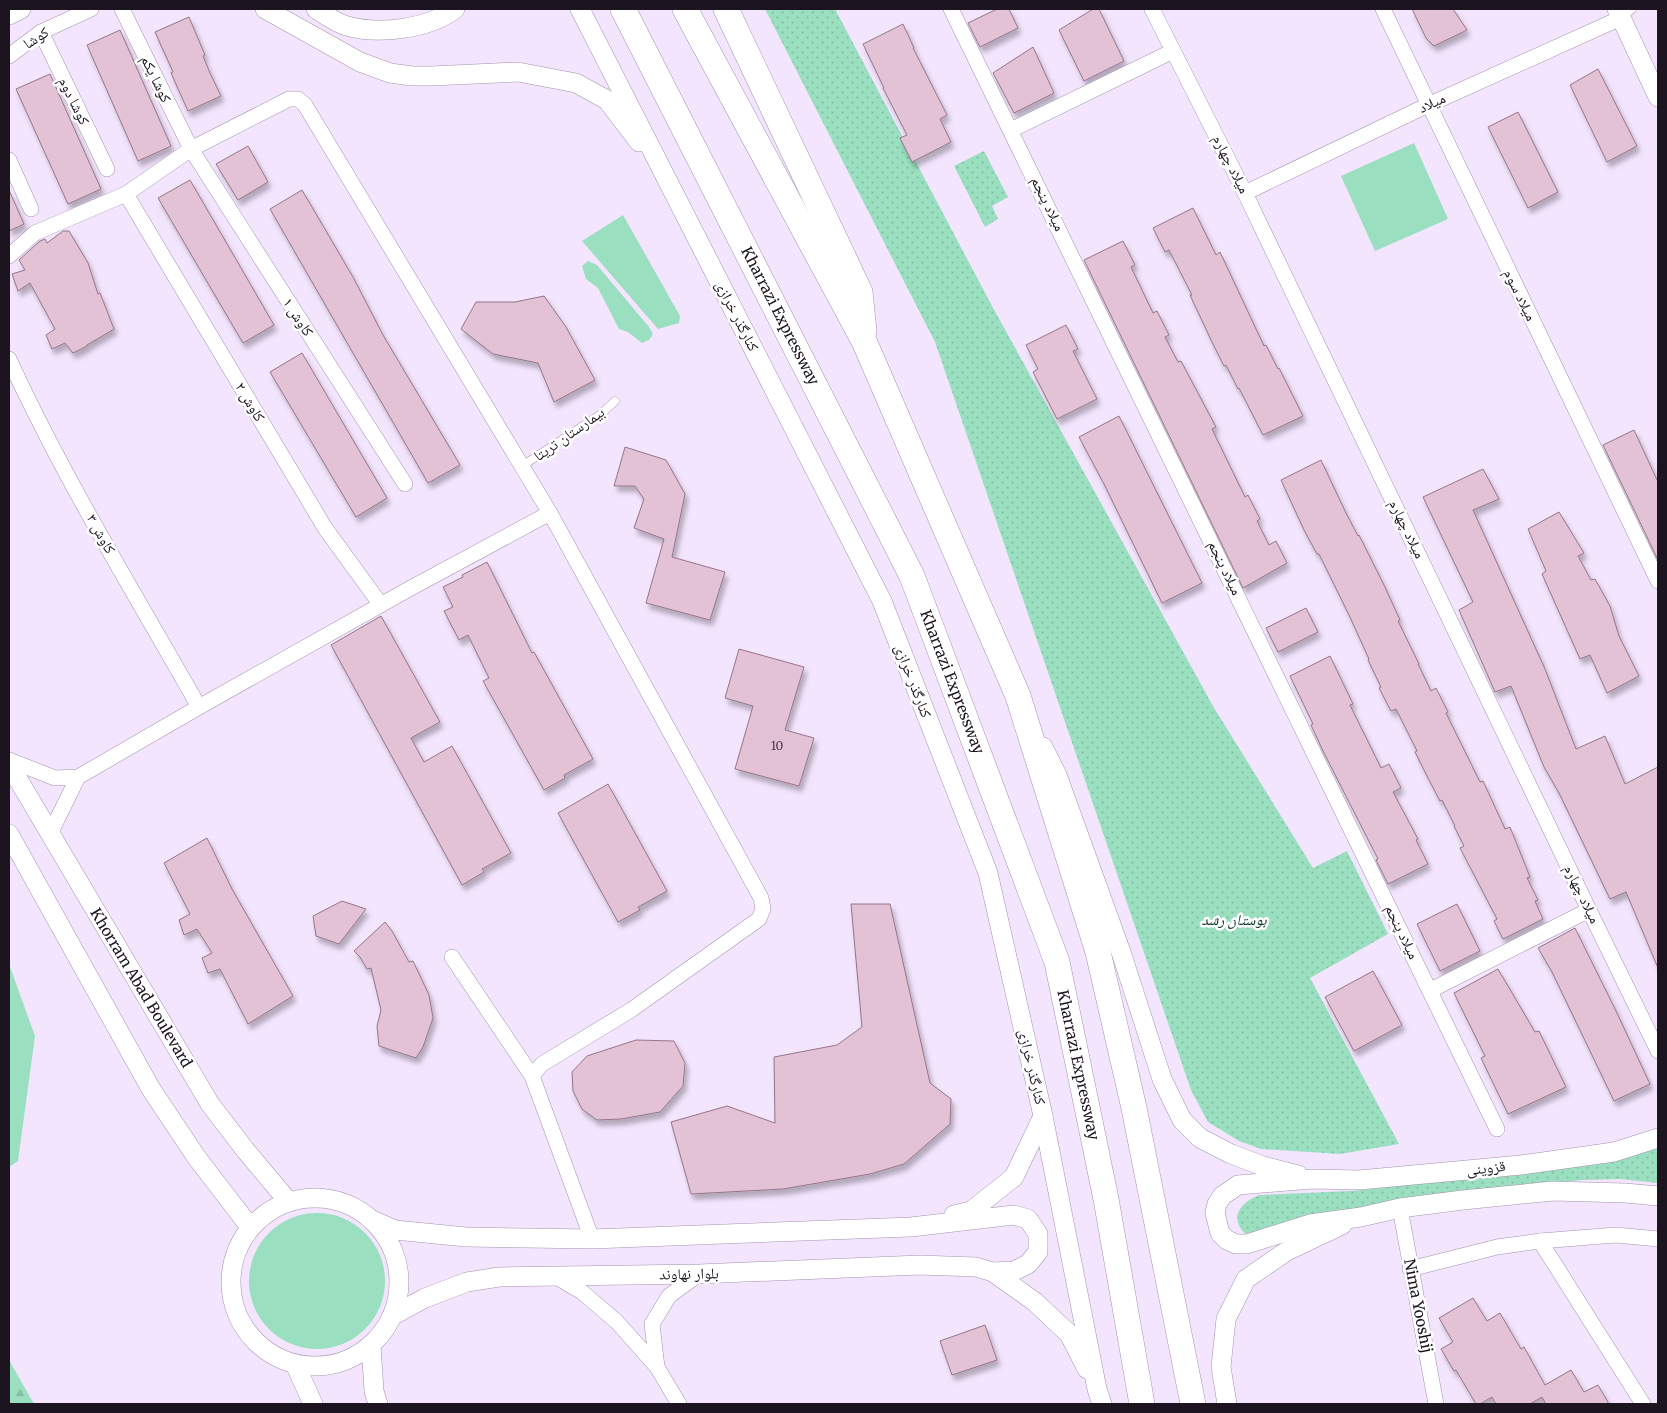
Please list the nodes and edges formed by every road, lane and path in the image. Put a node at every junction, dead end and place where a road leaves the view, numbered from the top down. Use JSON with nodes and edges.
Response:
{"nodes":[{"id":1,"x":21,"y":9,"type":"edge"},
{"id":2,"x":91,"y":9,"type":"edge"},
{"id":3,"x":122,"y":9,"type":"edge"},
{"id":4,"x":265,"y":9,"type":"edge"},
{"id":5,"x":316,"y":9,"type":"edge"},
{"id":6,"x":455,"y":9,"type":"edge"},
{"id":7,"x":580,"y":9,"type":"edge"},
{"id":8,"x":623,"y":9,"type":"edge"},
{"id":9,"x":685,"y":9,"type":"edge"},
{"id":10,"x":726,"y":9,"type":"edge"},
{"id":11,"x":951,"y":9,"type":"edge"},
{"id":12,"x":1152,"y":9,"type":"edge"},
{"id":13,"x":1383,"y":9,"type":"edge"},
{"id":14,"x":1623,"y":12,"type":"edge"},
{"id":15,"x":9,"y":15,"type":"edge"},
{"id":16,"x":40,"y":32,"type":"junction"},
{"id":17,"x":1173,"y":51,"type":"junction"},
{"id":18,"x":9,"y":56,"type":"edge"},
{"id":19,"x":1658,"y":97,"type":"edge"},
{"id":20,"x":1428,"y":105,"type":"junction"},
{"id":21,"x":1011,"y":130,"type":"junction"},
{"id":22,"x":191,"y":149,"type":"junction"},
{"id":23,"x":9,"y":160,"type":"edge"},
{"id":24,"x":107,"y":170,"type":"dead end"},
{"id":25,"x":668,"y":180,"type":"junction"},
{"id":26,"x":1245,"y":193,"type":"junction"},
{"id":27,"x":126,"y":194,"type":"junction"},
{"id":28,"x":31,"y":210,"type":"dead end"},
{"id":29,"x":9,"y":256,"type":"edge"},
{"id":30,"x":864,"y":340,"type":"junction"},
{"id":31,"x":9,"y":359,"type":"edge"},
{"id":32,"x":615,"y":401,"type":"dead end"},
{"id":33,"x":522,"y":466,"type":"junction"},
{"id":34,"x":405,"y":484,"type":"dead end"},
{"id":35,"x":550,"y":513,"type":"junction"},
{"id":36,"x":1658,"y":581,"type":"edge"},
{"id":37,"x":381,"y":605,"type":"junction"},
{"id":38,"x":1018,"y":696,"type":"junction"},
{"id":39,"x":199,"y":707,"type":"junction"},
{"id":40,"x":9,"y":760,"type":"edge"},
{"id":41,"x":9,"y":764,"type":"edge"},
{"id":42,"x":78,"y":777,"type":"junction"},
{"id":43,"x":9,"y":834,"type":"edge"},
{"id":44,"x":50,"y":834,"type":"junction"},
{"id":45,"x":1589,"y":910,"type":"junction"},
{"id":46,"x":452,"y":957,"type":"dead end"},
{"id":47,"x":1431,"y":990,"type":"junction"},
{"id":48,"x":1658,"y":1051,"type":"edge"},
{"id":49,"x":532,"y":1076,"type":"junction"},
{"id":50,"x":1043,"y":1116,"type":"junction"},
{"id":51,"x":1497,"y":1129,"type":"dead end"},
{"id":52,"x":1658,"y":1138,"type":"edge"},
{"id":53,"x":1312,"y":1179,"type":"junction"},
{"id":54,"x":1658,"y":1196,"type":"edge"},
{"id":55,"x":288,"y":1201,"type":"junction"},
{"id":56,"x":1400,"y":1208,"type":"junction"},
{"id":57,"x":1361,"y":1217,"type":"junction"},
{"id":58,"x":372,"y":1220,"type":"junction"},
{"id":59,"x":250,"y":1227,"type":"junction"},
{"id":60,"x":912,"y":1227,"type":"junction"},
{"id":61,"x":592,"y":1239,"type":"junction"},
{"id":62,"x":1658,"y":1239,"type":"edge"},
{"id":63,"x":1540,"y":1241,"type":"junction"},
{"id":64,"x":1410,"y":1269,"type":"junction"},
{"id":65,"x":993,"y":1272,"type":"junction"},
{"id":66,"x":699,"y":1274,"type":"junction"},
{"id":67,"x":553,"y":1275,"type":"junction"},
{"id":68,"x":392,"y":1316,"type":"junction"},
{"id":69,"x":371,"y":1345,"type":"junction"},
{"id":70,"x":295,"y":1364,"type":"junction"},
{"id":71,"x":657,"y":1367,"type":"junction"},
{"id":72,"x":1100,"y":1397,"type":"edge"},
{"id":73,"x":313,"y":1404,"type":"edge"},
{"id":74,"x":378,"y":1404,"type":"edge"},
{"id":75,"x":679,"y":1404,"type":"edge"},
{"id":76,"x":1142,"y":1404,"type":"edge"},
{"id":77,"x":1193,"y":1404,"type":"edge"},
{"id":78,"x":1227,"y":1404,"type":"edge"},
{"id":79,"x":1436,"y":1404,"type":"edge"},
{"id":80,"x":1643,"y":1404,"type":"edge"}],
"edges":[{"from":1,"to":15,"type":"street"},
{"from":2,"to":16,"type":"street","name":"کوشا"},
{"from":3,"to":22,"type":"street","name":"کوشا یکم"},
{"from":4,"to":25,"type":"street"},
{"from":5,"to":6,"type":"street"},
{"from":7,"to":25,"type":"street","name":"کنارگذر خرازی"},
{"from":8,"to":76,"type":"highway","name":"Kharrazi Expressway"},
{"from":9,"to":30,"type":"highway"},
{"from":10,"to":30,"type":"highway"},
{"from":11,"to":21,"type":"street","name":"میلاد پنجم"},
{"from":12,"to":17,"type":"street","name":"میلاد چهارم"},
{"from":13,"to":20,"type":"street","name":"میلاد سوم"},
{"from":14,"to":19,"type":"street"},
{"from":14,"to":20,"type":"street","name":"میلاد"},
{"from":16,"to":18,"type":"street","name":"کوشا"},
{"from":16,"to":24,"type":"street","name":"کوشا دوم"},
{"from":17,"to":21,"type":"street"},
{"from":17,"to":26,"type":"street","name":"میلاد چهارم"},
{"from":20,"to":26,"type":"street","name":"میلاد"},
{"from":20,"to":36,"type":"street","name":"میلاد سوم"},
{"from":21,"to":47,"type":"street","name":"میلاد پنجم"},
{"from":22,"to":27,"type":"street"},
{"from":22,"to":33,"type":"street"},
{"from":22,"to":34,"type":"street","name":"کاوش ۱"},
{"from":23,"to":28,"type":"street"},
{"from":25,"to":50,"type":"street","name":"کنارگذر خرازی"},
{"from":26,"to":45,"type":"street","name":"میلاد چهارم"},
{"from":27,"to":29,"type":"street"},
{"from":27,"to":37,"type":"street","name":"کاوش ۲"},
{"from":30,"to":38,"type":"highway"},
{"from":31,"to":39,"type":"street","name":"کاوش ۳"},
{"from":32,"to":33,"type":"lane","name":"بیمارستان تریتا"},
{"from":33,"to":35,"type":"street"},
{"from":35,"to":37,"type":"street"},
{"from":35,"to":49,"type":"street"},
{"from":37,"to":39,"type":"street"},
{"from":38,"to":53,"type":"street"},
{"from":38,"to":77,"type":"highway"},
{"from":39,"to":42,"type":"street"},
{"from":40,"to":42,"type":"street"},
{"from":41,"to":44,"type":"street","name":"Khorram Abad Boulevard"},
{"from":42,"to":44,"type":"street"},
{"from":43,"to":59,"type":"street"},
{"from":44,"to":55,"type":"street","name":"Khorram Abad Boulevard"},
{"from":45,"to":47,"type":"street"},
{"from":45,"to":48,"type":"street","name":"میلاد چهارم"},
{"from":46,"to":49,"type":"street"},
{"from":47,"to":51,"type":"street","name":"میلاد پنجم"},
{"from":49,"to":61,"type":"street"},
{"from":50,"to":60,"type":"street"},
{"from":50,"to":72,"type":"street","name":"کنارگذر خرازی"},
{"from":52,"to":53,"type":"street","name":"قزوینی"},
{"from":53,"to":57,"type":"street"},
{"from":54,"to":56,"type":"street","name":"قزوینی"},
{"from":55,"to":58,"type":"street"},
{"from":55,"to":59,"type":"street"},
{"from":56,"to":57,"type":"street","name":"قزوینی"},
{"from":56,"to":64,"type":"street","name":"Nima Yooshij"},
{"from":57,"to":78,"type":"street"},
{"from":58,"to":61,"type":"street"},
{"from":58,"to":68,"type":"street"},
{"from":59,"to":70,"type":"street"},
{"from":60,"to":61,"type":"street"},
{"from":60,"to":65,"type":"street"},
{"from":62,"to":63,"type":"street"},
{"from":63,"to":64,"type":"street"},
{"from":63,"to":80,"type":"street"},
{"from":64,"to":79,"type":"street","name":"Nima Yooshij"},
{"from":65,"to":66,"type":"street","name":"بلوار نهاوند"},
{"from":65,"to":72,"type":"street"},
{"from":66,"to":67,"type":"street","name":"بلوار نهاوند"},
{"from":66,"to":71,"type":"street"},
{"from":67,"to":68,"type":"street","name":"بلوار نهاوند"},
{"from":67,"to":71,"type":"street"},
{"from":68,"to":69,"type":"street"},
{"from":69,"to":70,"type":"street"},
{"from":69,"to":74,"type":"street"},
{"from":70,"to":73,"type":"street"},
{"from":71,"to":75,"type":"street"}]}
